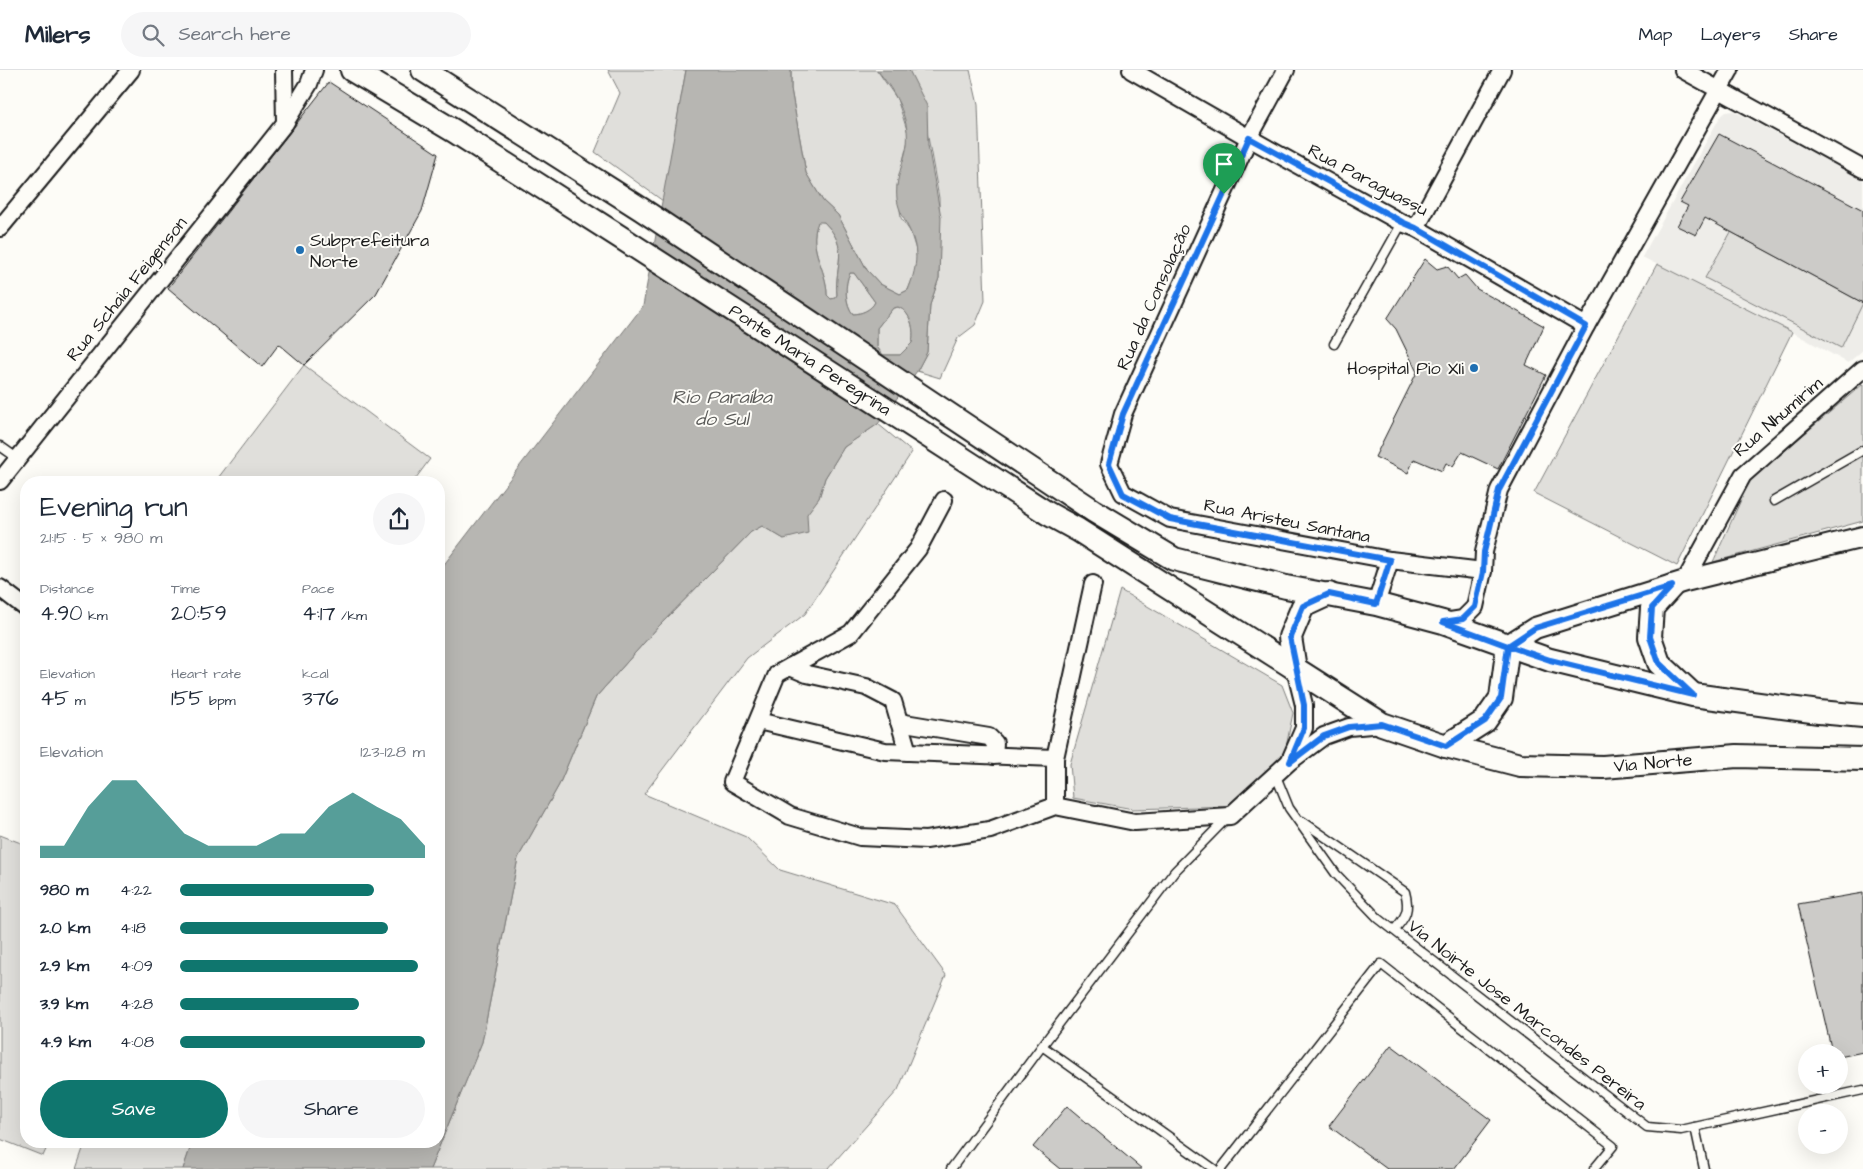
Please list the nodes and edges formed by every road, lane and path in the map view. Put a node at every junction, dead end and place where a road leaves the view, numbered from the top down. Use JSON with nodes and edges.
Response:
{"nodes":[{"id":1,"x":131,"y":70,"type":"edge"},
{"id":2,"x":284,"y":70,"type":"edge"},
{"id":3,"x":314,"y":70,"type":"edge"},
{"id":4,"x":352,"y":70,"type":"edge"},
{"id":5,"x":1131,"y":70,"type":"edge"},
{"id":6,"x":1286,"y":70,"type":"edge"},
{"id":7,"x":1502,"y":70,"type":"edge"},
{"id":8,"x":1684,"y":70,"type":"edge"},
{"id":9,"x":1730,"y":70,"type":"edge"},
{"id":10,"x":433,"y":74,"type":"edge"},
{"id":11,"x":1718,"y":90,"type":"junction"},
{"id":12,"x":285,"y":123,"type":"junction"},
{"id":13,"x":1249,"y":138,"type":"junction"},
{"id":14,"x":1862,"y":168,"type":"edge"},
{"id":15,"x":1409,"y":225,"type":"junction"},
{"id":16,"x":0,"y":228,"type":"edge"},
{"id":17,"x":1586,"y":326,"type":"junction"},
{"id":18,"x":1334,"y":344,"type":"dead end"},
{"id":19,"x":1863,"y":369,"type":"edge"},
{"id":20,"x":0,"y":446,"type":"edge"},
{"id":21,"x":1863,"y":450,"type":"edge"},
{"id":22,"x":17,"y":458,"type":"junction"},
{"id":23,"x":1109,"y":464,"type":"joint"},
{"id":24,"x":0,"y":481,"type":"edge"},
{"id":25,"x":944,"y":500,"type":"dead end"},
{"id":26,"x":1774,"y":501,"type":"dead end"},
{"id":27,"x":1863,"y":537,"type":"edge"},
{"id":28,"x":1390,"y":560,"type":"junction"},
{"id":29,"x":1483,"y":572,"type":"junction"},
{"id":30,"x":1093,"y":584,"type":"dead end"},
{"id":31,"x":1678,"y":584,"type":"junction"},
{"id":32,"x":0,"y":588,"type":"edge"},
{"id":33,"x":1329,"y":594,"type":"junction"},
{"id":34,"x":20,"y":603,"type":"edge"},
{"id":35,"x":1376,"y":604,"type":"junction"},
{"id":36,"x":1443,"y":622,"type":"junction"},
{"id":37,"x":1508,"y":646,"type":"junction"},
{"id":38,"x":790,"y":667,"type":"junction"},
{"id":39,"x":1295,"y":669,"type":"junction"},
{"id":40,"x":1693,"y":695,"type":"junction"},
{"id":41,"x":1863,"y":716,"type":"edge"},
{"id":42,"x":758,"y":720,"type":"junction"},
{"id":43,"x":899,"y":722,"type":"junction"},
{"id":44,"x":1382,"y":724,"type":"junction"},
{"id":45,"x":1446,"y":746,"type":"junction"},
{"id":46,"x":908,"y":752,"type":"junction"},
{"id":47,"x":994,"y":756,"type":"junction"},
{"id":48,"x":1055,"y":758,"type":"junction"},
{"id":49,"x":1863,"y":759,"type":"edge"},
{"id":50,"x":1290,"y":762,"type":"junction"},
{"id":51,"x":1276,"y":776,"type":"junction"},
{"id":52,"x":1055,"y":806,"type":"junction"},
{"id":53,"x":1230,"y":816,"type":"junction"},
{"id":54,"x":1296,"y":817,"type":"junction"},
{"id":55,"x":1394,"y":930,"type":"junction"},
{"id":56,"x":1042,"y":1046,"type":"junction"},
{"id":57,"x":1863,"y":1090,"type":"edge"},
{"id":58,"x":1696,"y":1127,"type":"junction"},
{"id":59,"x":952,"y":1169,"type":"edge"},
{"id":60,"x":1214,"y":1169,"type":"edge"},
{"id":61,"x":1221,"y":1169,"type":"edge"},
{"id":62,"x":1594,"y":1169,"type":"edge"},
{"id":63,"x":1704,"y":1169,"type":"edge"}],
"edges":[{"from":1,"to":16,"type":"street"},
{"from":2,"to":12,"type":"street"},
{"from":3,"to":12,"type":"street","name":"Rua Schaia Feigenson"},
{"from":4,"to":39,"type":"main road","name":"Ponte Maria Peregrina"},
{"from":5,"to":13,"type":"street","name":"Rua Paraguassu"},
{"from":6,"to":13,"type":"street","name":"Rua da Consolação"},
{"from":7,"to":15,"type":"street"},
{"from":8,"to":11,"type":"street"},
{"from":9,"to":11,"type":"street"},
{"from":10,"to":33,"type":"main road","name":"Ponte Maria Peregrina"},
{"from":11,"to":14,"type":"street"},
{"from":11,"to":17,"type":"street"},
{"from":12,"to":22,"type":"street","name":"Rua Schaia Feigenson"},
{"from":13,"to":15,"type":"street","name":"Rua Paraguassu"},
{"from":13,"to":23,"type":"street","name":"Rua da Consolação"},
{"from":15,"to":17,"type":"street","name":"Rua Paraguassu"},
{"from":15,"to":18,"type":"lane"},
{"from":17,"to":29,"type":"street"},
{"from":19,"to":31,"type":"street","name":"Rua Nhumirim"},
{"from":20,"to":22,"type":"lane"},
{"from":21,"to":26,"type":"lane"},
{"from":22,"to":24,"type":"street","name":"Rua Schaia Feigenson"},
{"from":23,"to":28,"type":"street","name":"Rua Aristeu Santana"},
{"from":25,"to":38,"type":"street"},
{"from":27,"to":31,"type":"street"},
{"from":28,"to":29,"type":"street","name":"Rua Aristeu Santana"},
{"from":28,"to":35,"type":"street"},
{"from":29,"to":36,"type":"street"},
{"from":30,"to":48,"type":"street"},
{"from":31,"to":37,"type":"street"},
{"from":31,"to":40,"type":"main road"},
{"from":32,"to":34,"type":"street"},
{"from":33,"to":35,"type":"main road","name":"Ponte Maria Peregrina"},
{"from":33,"to":39,"type":"main road"},
{"from":35,"to":36,"type":"main road","name":"Ponte Maria Peregrina"},
{"from":36,"to":37,"type":"main road","name":"Ponte Maria Peregrina"},
{"from":37,"to":40,"type":"main road"},
{"from":37,"to":45,"type":"main road"},
{"from":38,"to":42,"type":"street"},
{"from":38,"to":43,"type":"street"},
{"from":39,"to":44,"type":"main road","name":"Via Norte"},
{"from":39,"to":50,"type":"street"},
{"from":40,"to":41,"type":"main road"},
{"from":42,"to":46,"type":"street"},
{"from":42,"to":52,"type":"street"},
{"from":43,"to":46,"type":"street"},
{"from":43,"to":47,"type":"street"},
{"from":44,"to":45,"type":"main road","name":"Via Norte"},
{"from":44,"to":50,"type":"street"},
{"from":45,"to":49,"type":"main road","name":"Via Norte"},
{"from":46,"to":47,"type":"street"},
{"from":47,"to":48,"type":"street"},
{"from":48,"to":52,"type":"street"},
{"from":50,"to":51,"type":"street"},
{"from":51,"to":53,"type":"street"},
{"from":51,"to":54,"type":"lane","name":"Via Noirte Jose Marcondes Pereira"},
{"from":52,"to":53,"type":"street"},
{"from":53,"to":56,"type":"lane"},
{"from":54,"to":55,"type":"lane","name":"Via Noirte Jose Marcondes Pereira"},
{"from":54,"to":55,"type":"lane"},
{"from":55,"to":58,"type":"lane","name":"Via Noirte Jose Marcondes Pereira"},
{"from":56,"to":59,"type":"lane"},
{"from":56,"to":60,"type":"lane"},
{"from":57,"to":58,"type":"lane","name":"Via Noirte Jose Marcondes Pereira"},
{"from":58,"to":63,"type":"lane"},
{"from":61,"to":62,"type":"lane"}]}
